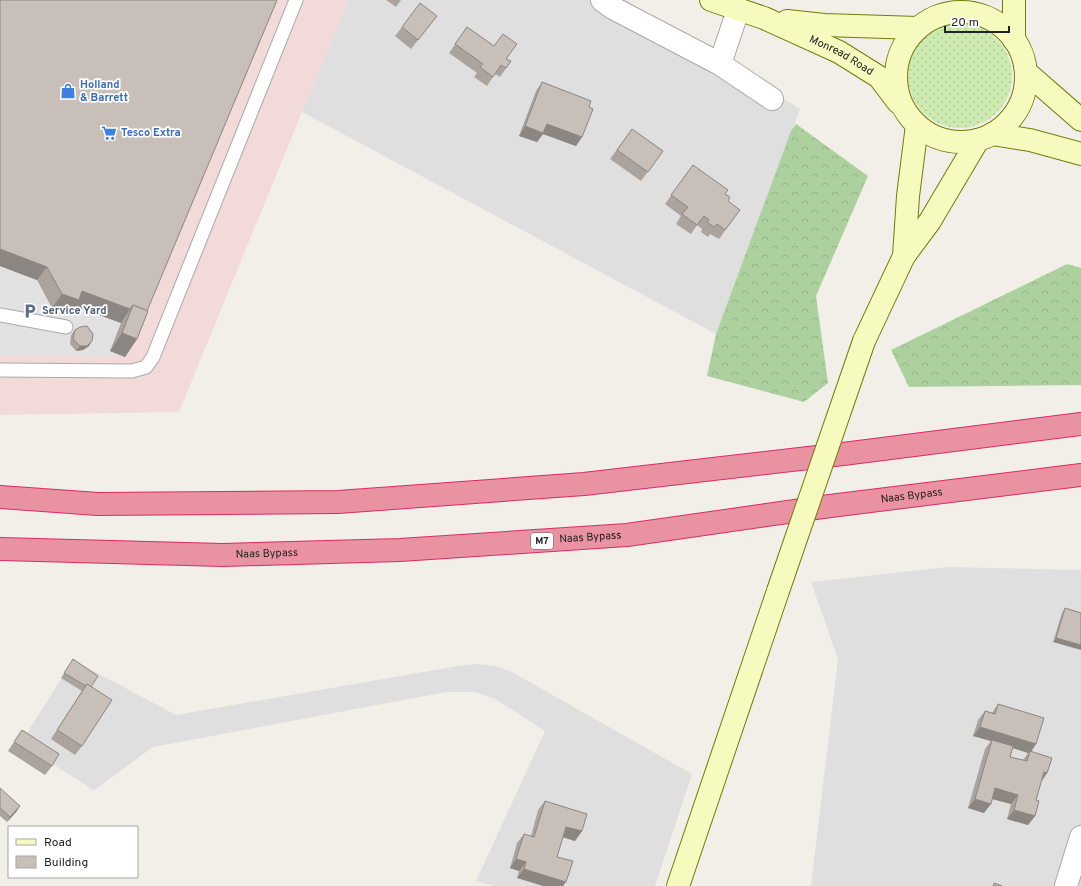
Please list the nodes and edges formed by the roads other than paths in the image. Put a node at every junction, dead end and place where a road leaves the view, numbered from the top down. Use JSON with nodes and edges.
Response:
{"nodes":[{"id":1,"x":296,"y":0,"type":"edge"},
{"id":2,"x":602,"y":0,"type":"edge"},
{"id":3,"x":711,"y":0,"type":"edge"},
{"id":4,"x":1014,"y":0,"type":"edge"},
{"id":5,"x":944,"y":7,"type":"edge"},
{"id":6,"x":738,"y":10,"type":"junction"},
{"id":7,"x":764,"y":18,"type":"junction"},
{"id":8,"x":918,"y":28,"type":"junction"},
{"id":9,"x":1014,"y":40,"type":"junction"},
{"id":10,"x":720,"y":64,"type":"junction"},
{"id":11,"x":1026,"y":72,"type":"junction"},
{"id":12,"x":772,"y":99,"type":"dead end"},
{"id":13,"x":911,"y":118,"type":"junction"},
{"id":14,"x":1081,"y":120,"type":"edge"},
{"id":15,"x":985,"y":137,"type":"junction"},
{"id":16,"x":1081,"y":154,"type":"edge"},
{"id":17,"x":904,"y":256,"type":"junction"},
{"id":18,"x":0,"y":315,"type":"edge"},
{"id":19,"x":66,"y":327,"type":"dead end"},
{"id":20,"x":0,"y":370,"type":"edge"},
{"id":21,"x":1081,"y":424,"type":"edge"},
{"id":22,"x":1081,"y":474,"type":"edge"},
{"id":23,"x":0,"y":497,"type":"edge"},
{"id":24,"x":0,"y":549,"type":"edge"},
{"id":25,"x":1081,"y":837,"type":"edge"},
{"id":26,"x":678,"y":886,"type":"edge"},
{"id":27,"x":1066,"y":886,"type":"edge"}],
"edges":[{"from":1,"to":20,"type":"lane"},
{"from":2,"to":10,"type":"street"},
{"from":3,"to":6,"type":"street","name":"Monread Road"},
{"from":4,"to":9,"type":"street"},
{"from":5,"to":8,"type":"street"},
{"from":5,"to":9,"type":"street"},
{"from":6,"to":7,"type":"street","name":"Monread Road"},
{"from":6,"to":10,"type":"street"},
{"from":7,"to":8,"type":"street","name":"Monread Road"},
{"from":7,"to":13,"type":"street","name":"Monread Road"},
{"from":8,"to":13,"type":"street"},
{"from":9,"to":11,"type":"street"},
{"from":10,"to":12,"type":"street"},
{"from":11,"to":14,"type":"street"},
{"from":11,"to":15,"type":"street"},
{"from":13,"to":15,"type":"street"},
{"from":13,"to":17,"type":"street"},
{"from":15,"to":16,"type":"street"},
{"from":15,"to":17,"type":"street"},
{"from":17,"to":26,"type":"street","bridge":true},
{"from":18,"to":19,"type":"lane"},
{"from":21,"to":23,"type":"highway"},
{"from":22,"to":24,"type":"highway","name":"Naas Bypass","number":"M7"},
{"from":25,"to":27,"type":"street"}]}
